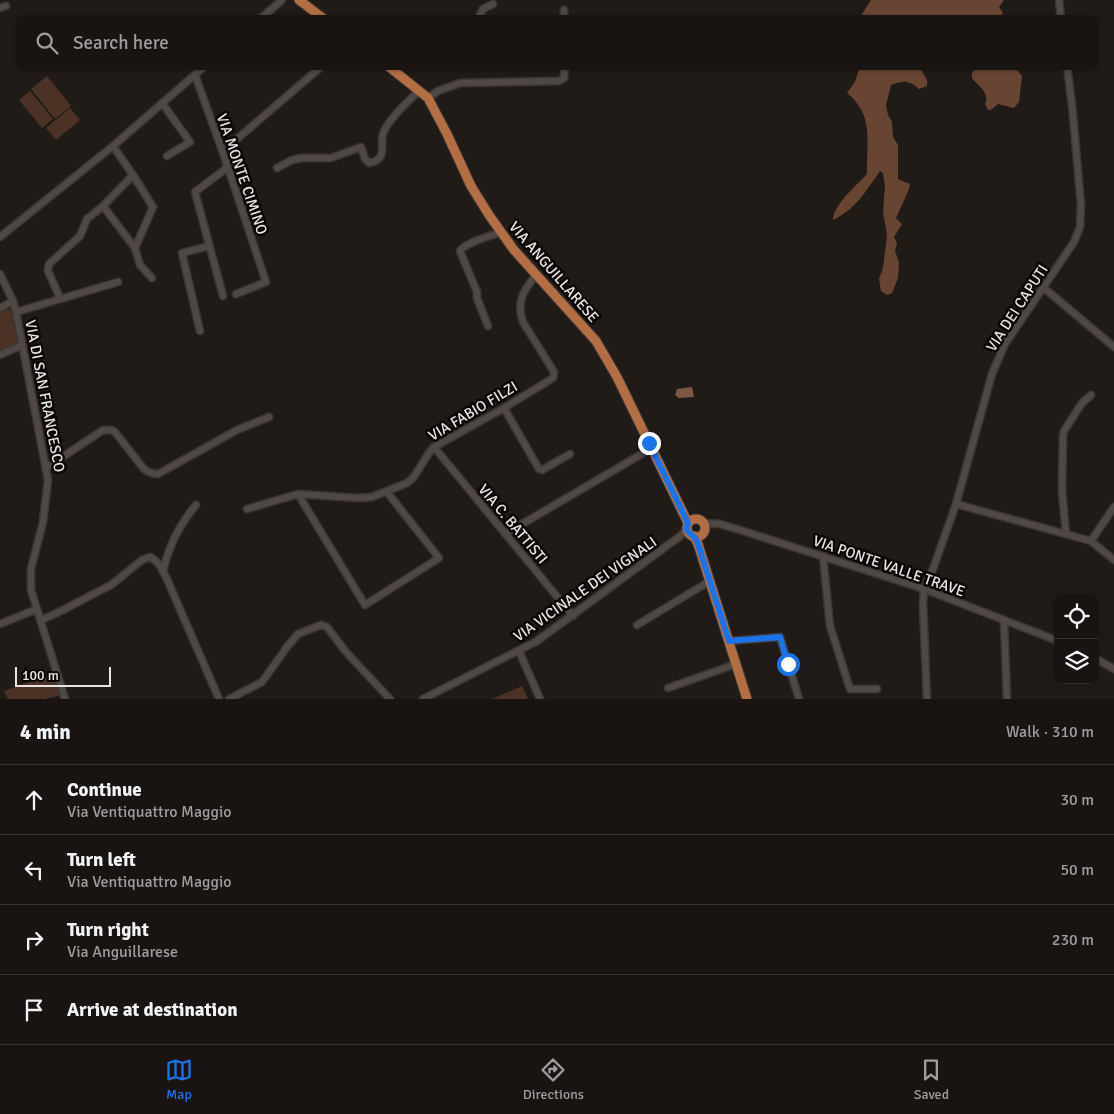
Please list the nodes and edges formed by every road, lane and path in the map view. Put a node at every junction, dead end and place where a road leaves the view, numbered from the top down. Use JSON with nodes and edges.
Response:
{"nodes":[{"id":1,"x":282,"y":0,"type":"edge"},
{"id":2,"x":299,"y":0,"type":"edge"},
{"id":3,"x":1059,"y":0,"type":"edge"},
{"id":4,"x":493,"y":4,"type":"dead end"},
{"id":5,"x":564,"y":10,"type":"dead end"},
{"id":6,"x":265,"y":15,"type":"edge"},
{"id":7,"x":319,"y":15,"type":"edge"},
{"id":8,"x":480,"y":15,"type":"edge"},
{"id":9,"x":564,"y":15,"type":"edge"},
{"id":10,"x":1061,"y":15,"type":"edge"},
{"id":11,"x":201,"y":70,"type":"edge"},
{"id":12,"x":317,"y":70,"type":"edge"},
{"id":13,"x":393,"y":70,"type":"edge"},
{"id":14,"x":565,"y":70,"type":"edge"},
{"id":15,"x":1068,"y":70,"type":"edge"},
{"id":16,"x":195,"y":75,"type":"junction"},
{"id":17,"x":419,"y":91,"type":"junction"},
{"id":18,"x":428,"y":98,"type":"junction"},
{"id":19,"x":162,"y":103,"type":"junction"},
{"id":20,"x":230,"y":145,"type":"dead end"},
{"id":21,"x":113,"y":146,"type":"junction"},
{"id":22,"x":168,"y":156,"type":"dead end"},
{"id":23,"x":228,"y":168,"type":"junction"},
{"id":24,"x":277,"y":168,"type":"dead end"},
{"id":25,"x":134,"y":175,"type":"junction"},
{"id":26,"x":103,"y":206,"type":"junction"},
{"id":27,"x":501,"y":232,"type":"junction"},
{"id":28,"x":0,"y":237,"type":"edge"},
{"id":29,"x":209,"y":246,"type":"junction"},
{"id":30,"x":135,"y":248,"type":"junction"},
{"id":31,"x":0,"y":274,"type":"edge"},
{"id":32,"x":536,"y":275,"type":"junction"},
{"id":33,"x":152,"y":278,"type":"dead end"},
{"id":34,"x":118,"y":282,"type":"dead end"},
{"id":35,"x":1044,"y":288,"type":"junction"},
{"id":36,"x":236,"y":294,"type":"dead end"},
{"id":37,"x":223,"y":296,"type":"dead end"},
{"id":38,"x":60,"y":298,"type":"junction"},
{"id":39,"x":13,"y":301,"type":"junction"},
{"id":40,"x":0,"y":308,"type":"edge"},
{"id":41,"x":16,"y":312,"type":"junction"},
{"id":42,"x":488,"y":326,"type":"dead end"},
{"id":43,"x":200,"y":331,"type":"dead end"},
{"id":44,"x":22,"y":344,"type":"junction"},
{"id":45,"x":1114,"y":347,"type":"edge"},
{"id":46,"x":0,"y":355,"type":"edge"},
{"id":47,"x":1091,"y":395,"type":"dead end"},
{"id":48,"x":504,"y":408,"type":"junction"},
{"id":49,"x":269,"y":417,"type":"dead end"},
{"id":50,"x":434,"y":447,"type":"junction"},
{"id":51,"x":652,"y":448,"type":"junction"},
{"id":52,"x":570,"y":454,"type":"dead end"},
{"id":53,"x":46,"y":468,"type":"junction"},
{"id":54,"x":386,"y":492,"type":"junction"},
{"id":55,"x":298,"y":494,"type":"junction"},
{"id":56,"x":956,"y":504,"type":"junction"},
{"id":57,"x":196,"y":505,"type":"dead end"},
{"id":58,"x":1114,"y":506,"type":"edge"},
{"id":59,"x":247,"y":509,"type":"dead end"},
{"id":60,"x":697,"y":530,"type":"junction"},
{"id":61,"x":504,"y":534,"type":"junction"},
{"id":62,"x":1066,"y":534,"type":"junction"},
{"id":63,"x":1091,"y":541,"type":"junction"},
{"id":64,"x":822,"y":556,"type":"junction"},
{"id":65,"x":1114,"y":560,"type":"edge"},
{"id":66,"x":163,"y":572,"type":"junction"},
{"id":67,"x":710,"y":581,"type":"junction"},
{"id":68,"x":924,"y":588,"type":"junction"},
{"id":69,"x":37,"y":609,"type":"junction"},
{"id":70,"x":573,"y":616,"type":"junction"},
{"id":71,"x":41,"y":620,"type":"junction"},
{"id":72,"x":1004,"y":620,"type":"junction"},
{"id":73,"x":0,"y":624,"type":"edge"},
{"id":74,"x":637,"y":625,"type":"dead end"},
{"id":75,"x":1054,"y":639,"type":"edge"},
{"id":76,"x":729,"y":641,"type":"junction"},
{"id":77,"x":519,"y":651,"type":"junction"},
{"id":78,"x":1099,"y":660,"type":"edge"},
{"id":79,"x":736,"y":664,"type":"junction"},
{"id":80,"x":1114,"y":669,"type":"edge"},
{"id":81,"x":668,"y":688,"type":"dead end"},
{"id":82,"x":877,"y":689,"type":"dead end"},
{"id":83,"x":66,"y":699,"type":"edge"},
{"id":84,"x":219,"y":699,"type":"edge"},
{"id":85,"x":229,"y":699,"type":"edge"},
{"id":86,"x":390,"y":699,"type":"edge"},
{"id":87,"x":423,"y":699,"type":"edge"},
{"id":88,"x":540,"y":699,"type":"edge"},
{"id":89,"x":747,"y":699,"type":"edge"},
{"id":90,"x":799,"y":699,"type":"edge"},
{"id":91,"x":927,"y":699,"type":"edge"},
{"id":92,"x":1007,"y":699,"type":"edge"}],
"edges":[{"from":1,"to":6,"type":"street"},
{"from":2,"to":7,"type":"main road"},
{"from":3,"to":10,"type":"street"},
{"from":4,"to":8,"type":"street"},
{"from":5,"to":9,"type":"street"},
{"from":11,"to":16,"type":"street"},
{"from":12,"to":20,"type":"street"},
{"from":13,"to":17,"type":"main road","name":"VIA ANGUILLARESE"},
{"from":14,"to":18,"type":"street"},
{"from":15,"to":35,"type":"street","name":"VIA DEI CAPUTI"},
{"from":16,"to":19,"type":"street"},
{"from":16,"to":23,"type":"street","name":"VIA MONTE CIMINO"},
{"from":17,"to":18,"type":"main road","name":"VIA ANGUILLARESE"},
{"from":17,"to":24,"type":"street"},
{"from":18,"to":27,"type":"main road","name":"VIA ANGUILLARESE"},
{"from":19,"to":21,"type":"street"},
{"from":19,"to":22,"type":"street"},
{"from":21,"to":25,"type":"street"},
{"from":21,"to":28,"type":"street"},
{"from":23,"to":29,"type":"street"},
{"from":23,"to":36,"type":"street","name":"VIA MONTE CIMINO"},
{"from":25,"to":26,"type":"street"},
{"from":25,"to":30,"type":"street"},
{"from":26,"to":30,"type":"street"},
{"from":26,"to":38,"type":"street"},
{"from":27,"to":32,"type":"main road","name":"VIA ANGUILLARESE"},
{"from":27,"to":42,"type":"street"},
{"from":29,"to":37,"type":"street"},
{"from":29,"to":43,"type":"street"},
{"from":30,"to":33,"type":"street"},
{"from":31,"to":39,"type":"street","name":"VIA DI SAN FRANCESCO"},
{"from":32,"to":48,"type":"street","name":"VIA FABIO FILZI"},
{"from":32,"to":51,"type":"main road","name":"VIA ANGUILLARESE"},
{"from":34,"to":38,"type":"street"},
{"from":35,"to":45,"type":"street"},
{"from":35,"to":56,"type":"street","name":"VIA DEI CAPUTI"},
{"from":38,"to":41,"type":"street"},
{"from":39,"to":40,"type":"street"},
{"from":39,"to":41,"type":"street","name":"VIA DI SAN FRANCESCO"},
{"from":41,"to":44,"type":"street","name":"VIA DI SAN FRANCESCO"},
{"from":44,"to":46,"type":"street"},
{"from":44,"to":53,"type":"street","name":"VIA DI SAN FRANCESCO"},
{"from":47,"to":62,"type":"street"},
{"from":48,"to":50,"type":"street","name":"VIA FABIO FILZI"},
{"from":48,"to":52,"type":"street"},
{"from":49,"to":53,"type":"street"},
{"from":50,"to":54,"type":"street","name":"VIA FABIO FILZI"},
{"from":50,"to":61,"type":"street","name":"VIA C. BATTISTI"},
{"from":51,"to":60,"type":"main road","name":"VIA ANGUILLARESE"},
{"from":51,"to":61,"type":"street"},
{"from":53,"to":69,"type":"street","name":"VIA DI SAN FRANCESCO"},
{"from":54,"to":55,"type":"street","name":"VIA FABIO FILZI"},
{"from":54,"to":55,"type":"street"},
{"from":55,"to":59,"type":"street","name":"VIA FABIO FILZI"},
{"from":56,"to":62,"type":"street"},
{"from":56,"to":68,"type":"street","name":"VIA DEI CAPUTI"},
{"from":57,"to":66,"type":"street"},
{"from":58,"to":63,"type":"street"},
{"from":60,"to":64,"type":"street","name":"VIA PONTE VALLE TRAVE"},
{"from":60,"to":67,"type":"main road","name":"VIA ANGUILLARESE"},
{"from":60,"to":70,"type":"street","name":"VIA VICINALE DEI VIGNALI"},
{"from":61,"to":70,"type":"street","name":"VIA C. BATTISTI"},
{"from":62,"to":63,"type":"street"},
{"from":63,"to":65,"type":"street"},
{"from":64,"to":68,"type":"street","name":"VIA PONTE VALLE TRAVE"},
{"from":64,"to":82,"type":"street"},
{"from":66,"to":71,"type":"street"},
{"from":66,"to":84,"type":"street"},
{"from":67,"to":74,"type":"street"},
{"from":67,"to":76,"type":"main road","name":"VIA ANGUILLARESE"},
{"from":68,"to":72,"type":"street","name":"VIA PONTE VALLE TRAVE"},
{"from":68,"to":91,"type":"street"},
{"from":69,"to":71,"type":"street","name":"VIA DI SAN FRANCESCO"},
{"from":69,"to":73,"type":"street"},
{"from":70,"to":77,"type":"street","name":"VIA VICINALE DEI VIGNALI"},
{"from":71,"to":83,"type":"street","name":"VIA DI SAN FRANCESCO"},
{"from":72,"to":75,"type":"street","name":"VIA PONTE VALLE TRAVE"},
{"from":72,"to":92,"type":"street"},
{"from":76,"to":79,"type":"main road","name":"VIA ANGUILLARESE"},
{"from":76,"to":90,"type":"street"},
{"from":77,"to":87,"type":"street","name":"VIA VICINALE DEI VIGNALI"},
{"from":77,"to":88,"type":"street"},
{"from":78,"to":80,"type":"street"},
{"from":79,"to":81,"type":"street"},
{"from":79,"to":89,"type":"main road","name":"VIA ANGUILLARESE"},
{"from":85,"to":86,"type":"street"}]}
